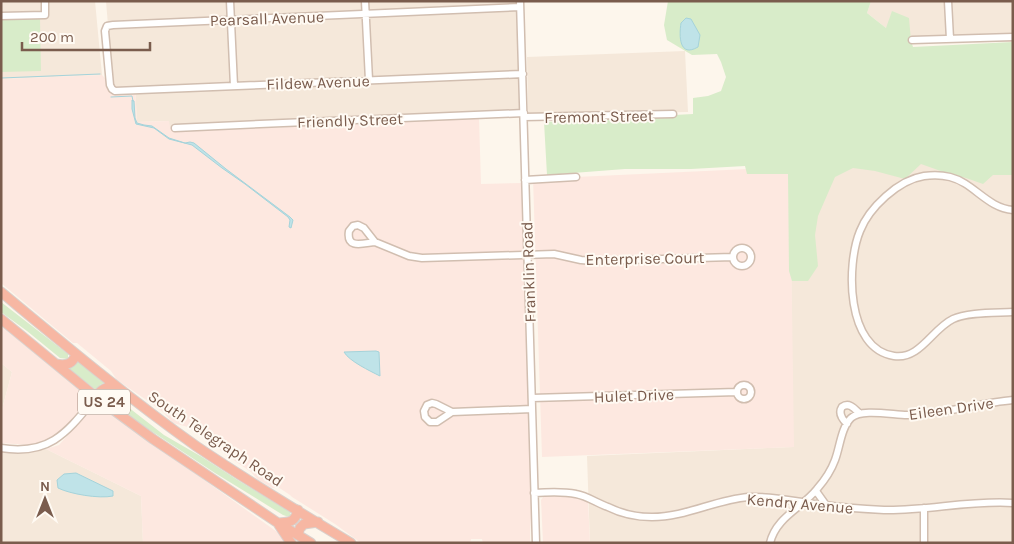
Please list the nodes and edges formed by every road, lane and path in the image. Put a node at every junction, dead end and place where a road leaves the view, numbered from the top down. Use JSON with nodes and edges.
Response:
{"nodes":[{"id":1,"x":45,"y":1,"type":"edge"},
{"id":2,"x":230,"y":1,"type":"edge"},
{"id":3,"x":365,"y":1,"type":"edge"},
{"id":4,"x":948,"y":1,"type":"edge"},
{"id":5,"x":520,"y":4,"type":"edge"},
{"id":6,"x":366,"y":14,"type":"junction"},
{"id":7,"x":1,"y":16,"type":"edge"},
{"id":8,"x":231,"y":19,"type":"junction"},
{"id":9,"x":1013,"y":36,"type":"edge"},
{"id":10,"x":950,"y":39,"type":"junction"},
{"id":11,"x":912,"y":40,"type":"dead end"},
{"id":12,"x":523,"y":74,"type":"junction"},
{"id":13,"x":369,"y":80,"type":"junction"},
{"id":14,"x":234,"y":86,"type":"junction"},
{"id":15,"x":114,"y":91,"type":"joint"},
{"id":16,"x":674,"y":114,"type":"dead end"},
{"id":17,"x":524,"y":115,"type":"junction"},
{"id":18,"x":176,"y":128,"type":"dead end"},
{"id":19,"x":576,"y":178,"type":"dead end"},
{"id":20,"x":525,"y":180,"type":"junction"},
{"id":21,"x":1013,"y":210,"type":"edge"},
{"id":22,"x":375,"y":242,"type":"dead end"},
{"id":23,"x":527,"y":255,"type":"junction"},
{"id":24,"x":733,"y":257,"type":"dead end"},
{"id":25,"x":1,"y":292,"type":"edge"},
{"id":26,"x":1013,"y":312,"type":"edge"},
{"id":27,"x":1,"y":319,"type":"edge"},
{"id":28,"x":76,"y":354,"type":"junction"},
{"id":29,"x":56,"y":364,"type":"junction"},
{"id":30,"x":116,"y":386,"type":"junction"},
{"id":31,"x":737,"y":392,"type":"dead end"},
{"id":32,"x":96,"y":397,"type":"junction"},
{"id":33,"x":532,"y":398,"type":"junction"},
{"id":34,"x":1013,"y":400,"type":"edge"},
{"id":35,"x":532,"y":410,"type":"junction"},
{"id":36,"x":452,"y":412,"type":"dead end"},
{"id":37,"x":859,"y":413,"type":"junction"},
{"id":38,"x":847,"y":424,"type":"junction"},
{"id":39,"x":1,"y":448,"type":"edge"},
{"id":40,"x":816,"y":491,"type":"junction"},
{"id":41,"x":534,"y":493,"type":"junction"},
{"id":42,"x":803,"y":502,"type":"junction"},
{"id":43,"x":1013,"y":503,"type":"edge"},
{"id":44,"x":826,"y":505,"type":"junction"},
{"id":45,"x":924,"y":508,"type":"junction"},
{"id":46,"x":298,"y":510,"type":"junction"},
{"id":47,"x":318,"y":522,"type":"junction"},
{"id":48,"x":278,"y":523,"type":"junction"},
{"id":49,"x":298,"y":535,"type":"junction"},
{"id":50,"x":291,"y":543,"type":"edge"},
{"id":51,"x":311,"y":543,"type":"edge"},
{"id":52,"x":351,"y":543,"type":"edge"},
{"id":53,"x":536,"y":543,"type":"edge"},
{"id":54,"x":770,"y":543,"type":"edge"},
{"id":55,"x":924,"y":543,"type":"edge"}],
"edges":[{"from":1,"to":7,"type":"street"},
{"from":2,"to":8,"type":"street"},
{"from":3,"to":6,"type":"street"},
{"from":4,"to":10,"type":"street"},
{"from":5,"to":6,"type":"street","name":"Pearsall Avenue"},
{"from":5,"to":12,"type":"street","name":"Franklin Road"},
{"from":6,"to":8,"type":"street","name":"Pearsall Avenue"},
{"from":6,"to":13,"type":"street"},
{"from":8,"to":14,"type":"street"},
{"from":8,"to":15,"type":"street","name":"Pearsall Avenue"},
{"from":9,"to":10,"type":"street"},
{"from":10,"to":11,"type":"street"},
{"from":12,"to":13,"type":"street","name":"Fildew Avenue"},
{"from":12,"to":17,"type":"street","name":"Franklin Road"},
{"from":13,"to":14,"type":"street","name":"Fildew Avenue"},
{"from":14,"to":15,"type":"street","name":"Fildew Avenue"},
{"from":16,"to":17,"type":"street","name":"Fremont Street"},
{"from":17,"to":18,"type":"street","name":"Friendly Street"},
{"from":17,"to":20,"type":"street","name":"Franklin Road"},
{"from":19,"to":20,"type":"street"},
{"from":20,"to":23,"type":"street","name":"Franklin Road"},
{"from":21,"to":26,"type":"street"},
{"from":22,"to":23,"type":"street","name":"Enterprise Court"},
{"from":23,"to":24,"type":"street","name":"Enterprise Court"},
{"from":23,"to":33,"type":"street","name":"Franklin Road"},
{"from":25,"to":28,"type":"highway","name":"South Telegraph Road","number":"US 24"},
{"from":27,"to":29,"type":"highway","number":"US 24"},
{"from":28,"to":29,"type":"highway"},
{"from":28,"to":30,"type":"highway","name":"South Telegraph Road","number":"US 24"},
{"from":29,"to":32,"type":"highway","number":"US 24"},
{"from":30,"to":32,"type":"highway"},
{"from":30,"to":46,"type":"highway","name":"South Telegraph Road","number":"US 24"},
{"from":31,"to":33,"type":"street","name":"Hulet Drive"},
{"from":32,"to":39,"type":"street"},
{"from":32,"to":48,"type":"highway","number":"US 24"},
{"from":33,"to":35,"type":"street","name":"Franklin Road"},
{"from":34,"to":37,"type":"street","name":"Eileen Drive"},
{"from":35,"to":36,"type":"street"},
{"from":35,"to":41,"type":"street","name":"Franklin Road"},
{"from":37,"to":38,"type":"street","name":"Eileen Drive"},
{"from":37,"to":38,"type":"street","name":"Eileen Drive"},
{"from":38,"to":40,"type":"street","name":"Eileen Drive"},
{"from":40,"to":42,"type":"street","name":"Eileen Drive"},
{"from":40,"to":44,"type":"street"},
{"from":41,"to":42,"type":"street","name":"Kendry Avenue"},
{"from":41,"to":53,"type":"street","name":"Franklin Road"},
{"from":42,"to":44,"type":"street","name":"Kendry Avenue"},
{"from":42,"to":54,"type":"street","name":"Eileen Drive"},
{"from":43,"to":45,"type":"street","name":"Kendry Avenue"},
{"from":44,"to":45,"type":"street","name":"Kendry Avenue"},
{"from":45,"to":55,"type":"street"},
{"from":46,"to":47,"type":"highway","name":"South Telegraph Road","number":"US 24"},
{"from":46,"to":48,"type":"highway"},
{"from":47,"to":49,"type":"highway"},
{"from":47,"to":52,"type":"highway","name":"South Telegraph Road","number":"US 24"},
{"from":48,"to":49,"type":"highway","number":"US 24"},
{"from":48,"to":50,"type":"highway"},
{"from":49,"to":51,"type":"highway","number":"US 24"}]}
